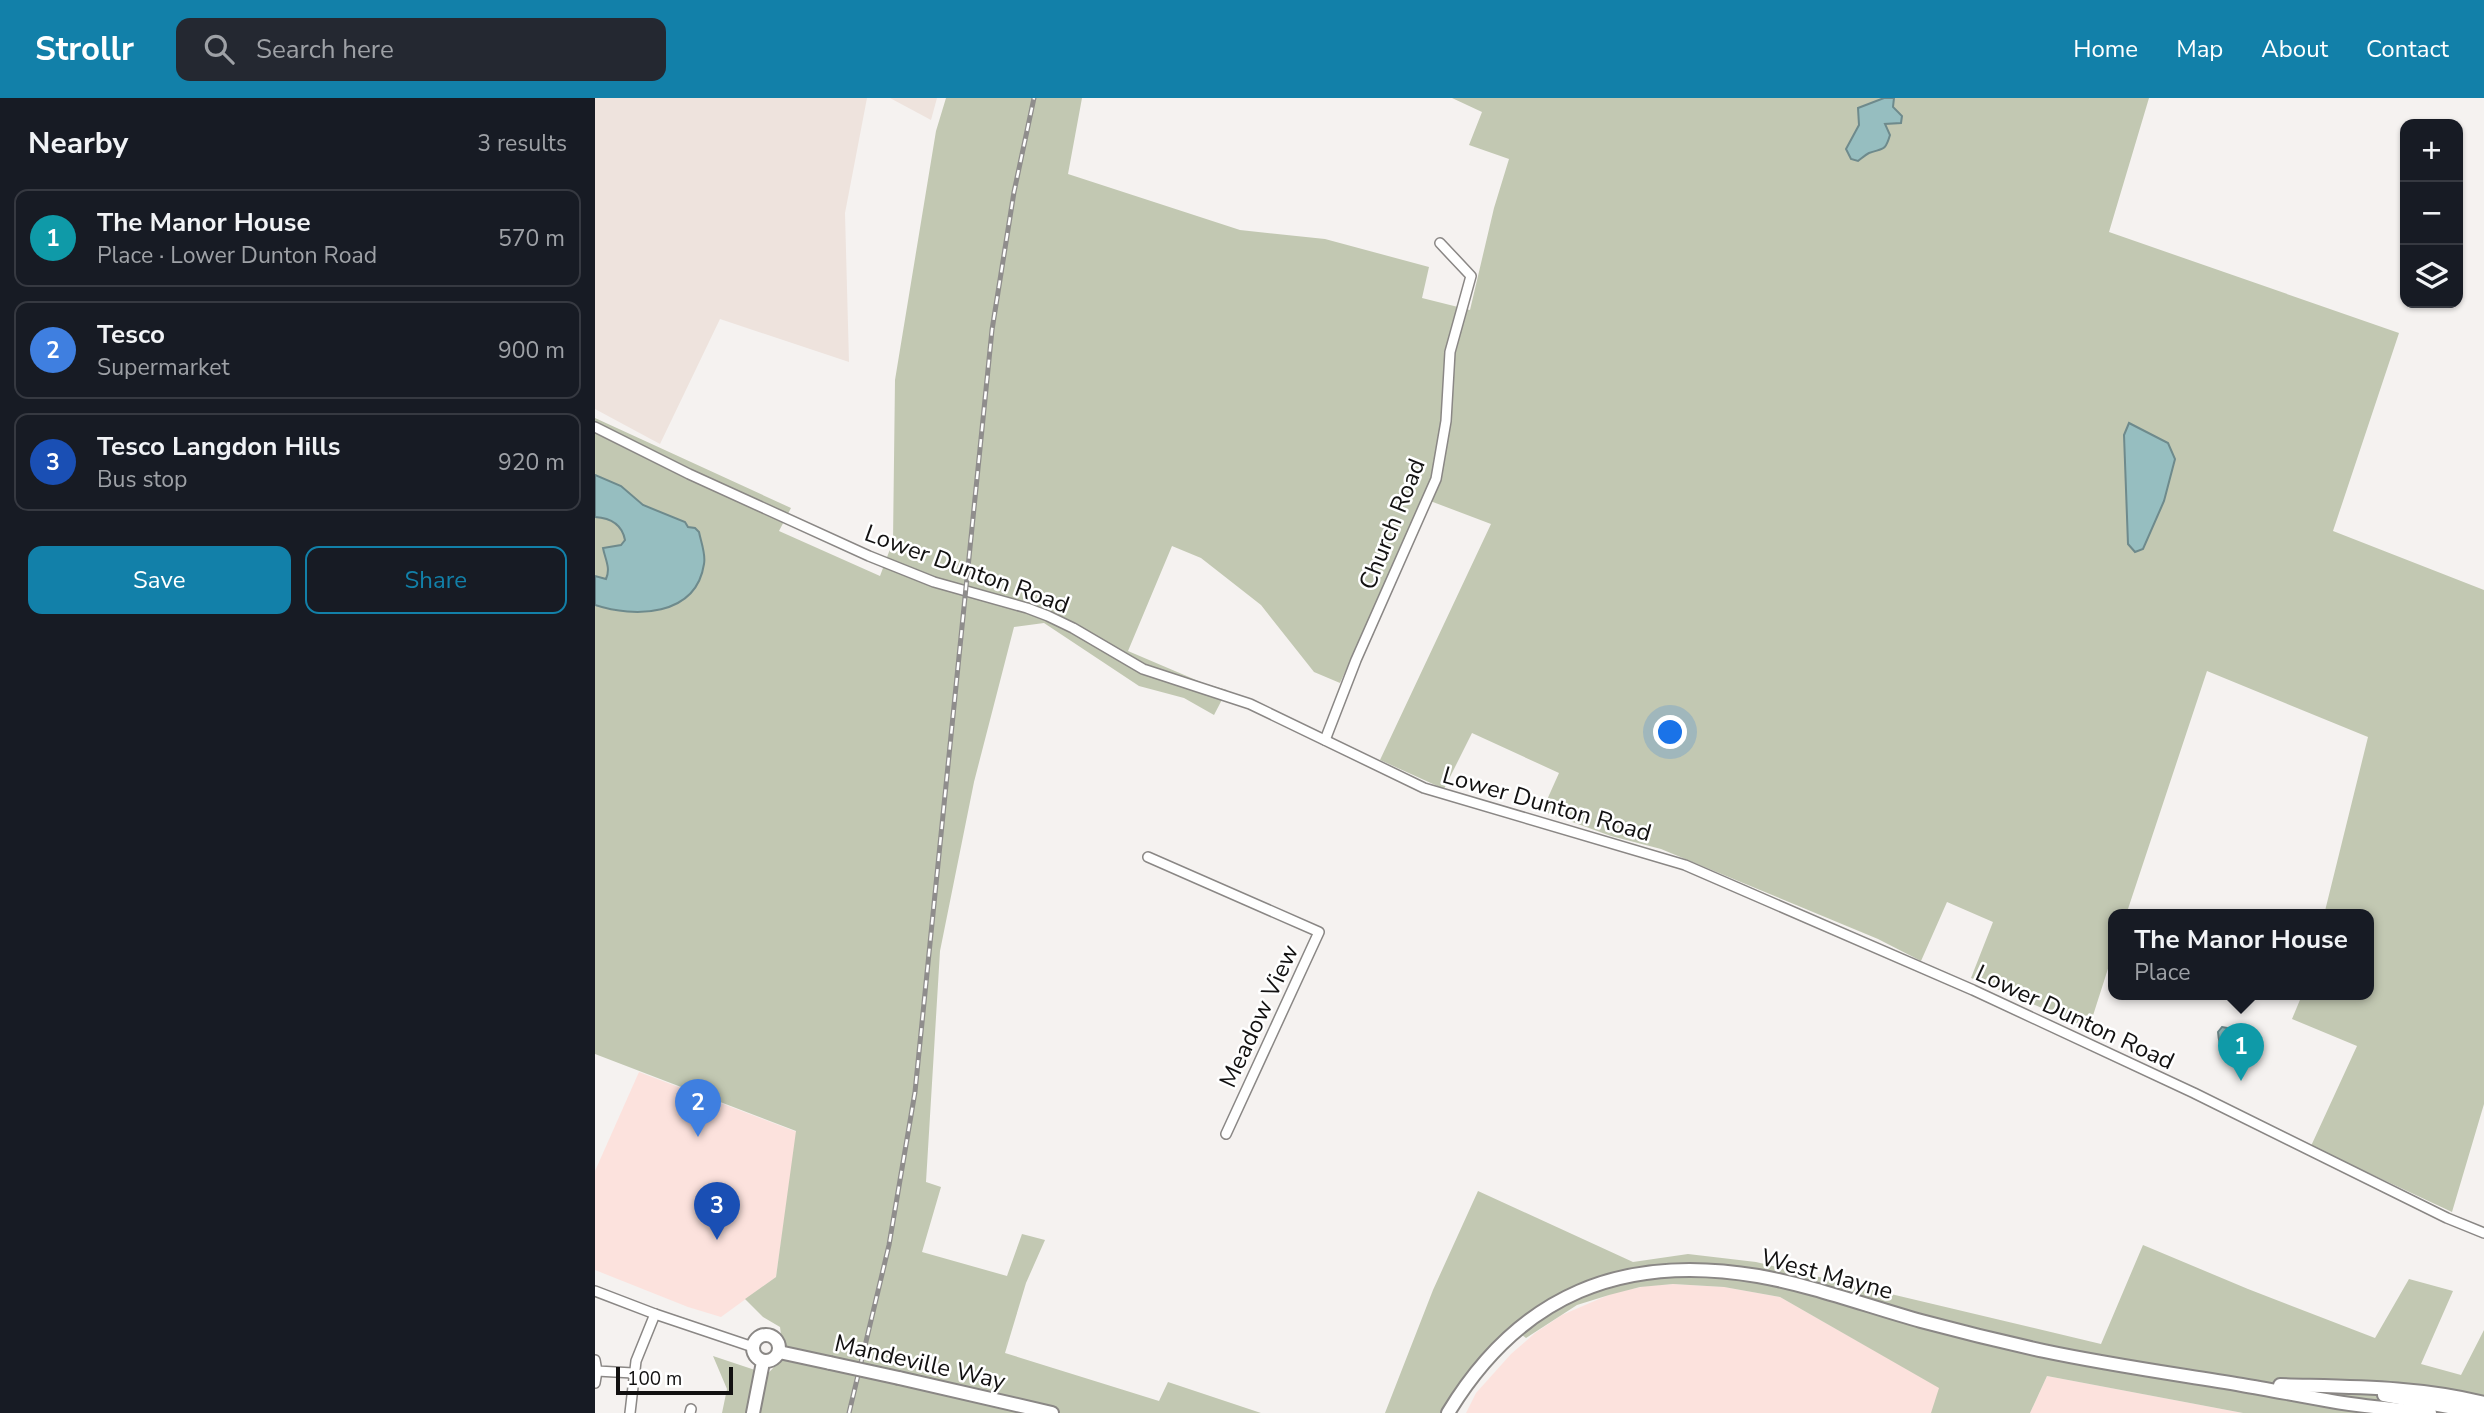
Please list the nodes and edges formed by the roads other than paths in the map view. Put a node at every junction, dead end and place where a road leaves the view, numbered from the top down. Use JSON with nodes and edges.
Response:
{"nodes":[{"id":1,"x":1440,"y":243,"type":"dead end"},
{"id":2,"x":595,"y":427,"type":"edge"},
{"id":3,"x":1325,"y":740,"type":"junction"},
{"id":4,"x":1148,"y":857,"type":"dead end"},
{"id":5,"x":1226,"y":1134,"type":"dead end"},
{"id":6,"x":2484,"y":1233,"type":"edge"},
{"id":7,"x":595,"y":1290,"type":"edge"},
{"id":8,"x":655,"y":1314,"type":"junction"},
{"id":9,"x":753,"y":1347,"type":"junction"},
{"id":10,"x":779,"y":1352,"type":"junction"},
{"id":11,"x":595,"y":1360,"type":"edge"},
{"id":12,"x":763,"y":1362,"type":"junction"},
{"id":13,"x":597,"y":1371,"type":"edge"},
{"id":14,"x":633,"y":1373,"type":"junction"},
{"id":15,"x":596,"y":1382,"type":"edge"},
{"id":16,"x":2241,"y":1385,"type":"junction"},
{"id":17,"x":2346,"y":1387,"type":"junction"},
{"id":18,"x":2484,"y":1403,"type":"edge"},
{"id":19,"x":630,"y":1413,"type":"edge"},
{"id":20,"x":636,"y":1413,"type":"edge"},
{"id":21,"x":753,"y":1413,"type":"edge"},
{"id":22,"x":1052,"y":1413,"type":"edge"},
{"id":23,"x":1448,"y":1413,"type":"edge"},
{"id":24,"x":2430,"y":1413,"type":"edge"},
{"id":25,"x":2481,"y":1413,"type":"edge"}],
"edges":[{"from":1,"to":3,"type":"street","name":"Church Road"},
{"from":2,"to":3,"type":"street","name":"Lower Dunton Road"},
{"from":3,"to":6,"type":"street","name":"Lower Dunton Road"},
{"from":4,"to":5,"type":"street","name":"Meadow View"},
{"from":7,"to":8,"type":"street"},
{"from":8,"to":9,"type":"street"},
{"from":8,"to":14,"type":"street"},
{"from":9,"to":10,"type":"main road","name":"Mandeville Way"},
{"from":9,"to":12,"type":"main road"},
{"from":10,"to":12,"type":"main road"},
{"from":10,"to":22,"type":"main road","name":"Mandeville Way","bridge":true},
{"from":11,"to":13,"type":"street"},
{"from":12,"to":21,"type":"main road"},
{"from":13,"to":14,"type":"street"},
{"from":13,"to":15,"type":"street"},
{"from":14,"to":19,"type":"street"},
{"from":16,"to":17,"type":"main road","name":"West Mayne"},
{"from":16,"to":23,"type":"main road","name":"West Mayne"},
{"from":16,"to":24,"type":"main road","name":"West Mayne"},
{"from":17,"to":18,"type":"main road","name":"West Mayne"},
{"from":17,"to":25,"type":"main road","name":"West Mayne"},
{"from":19,"to":20,"type":"street"}]}
